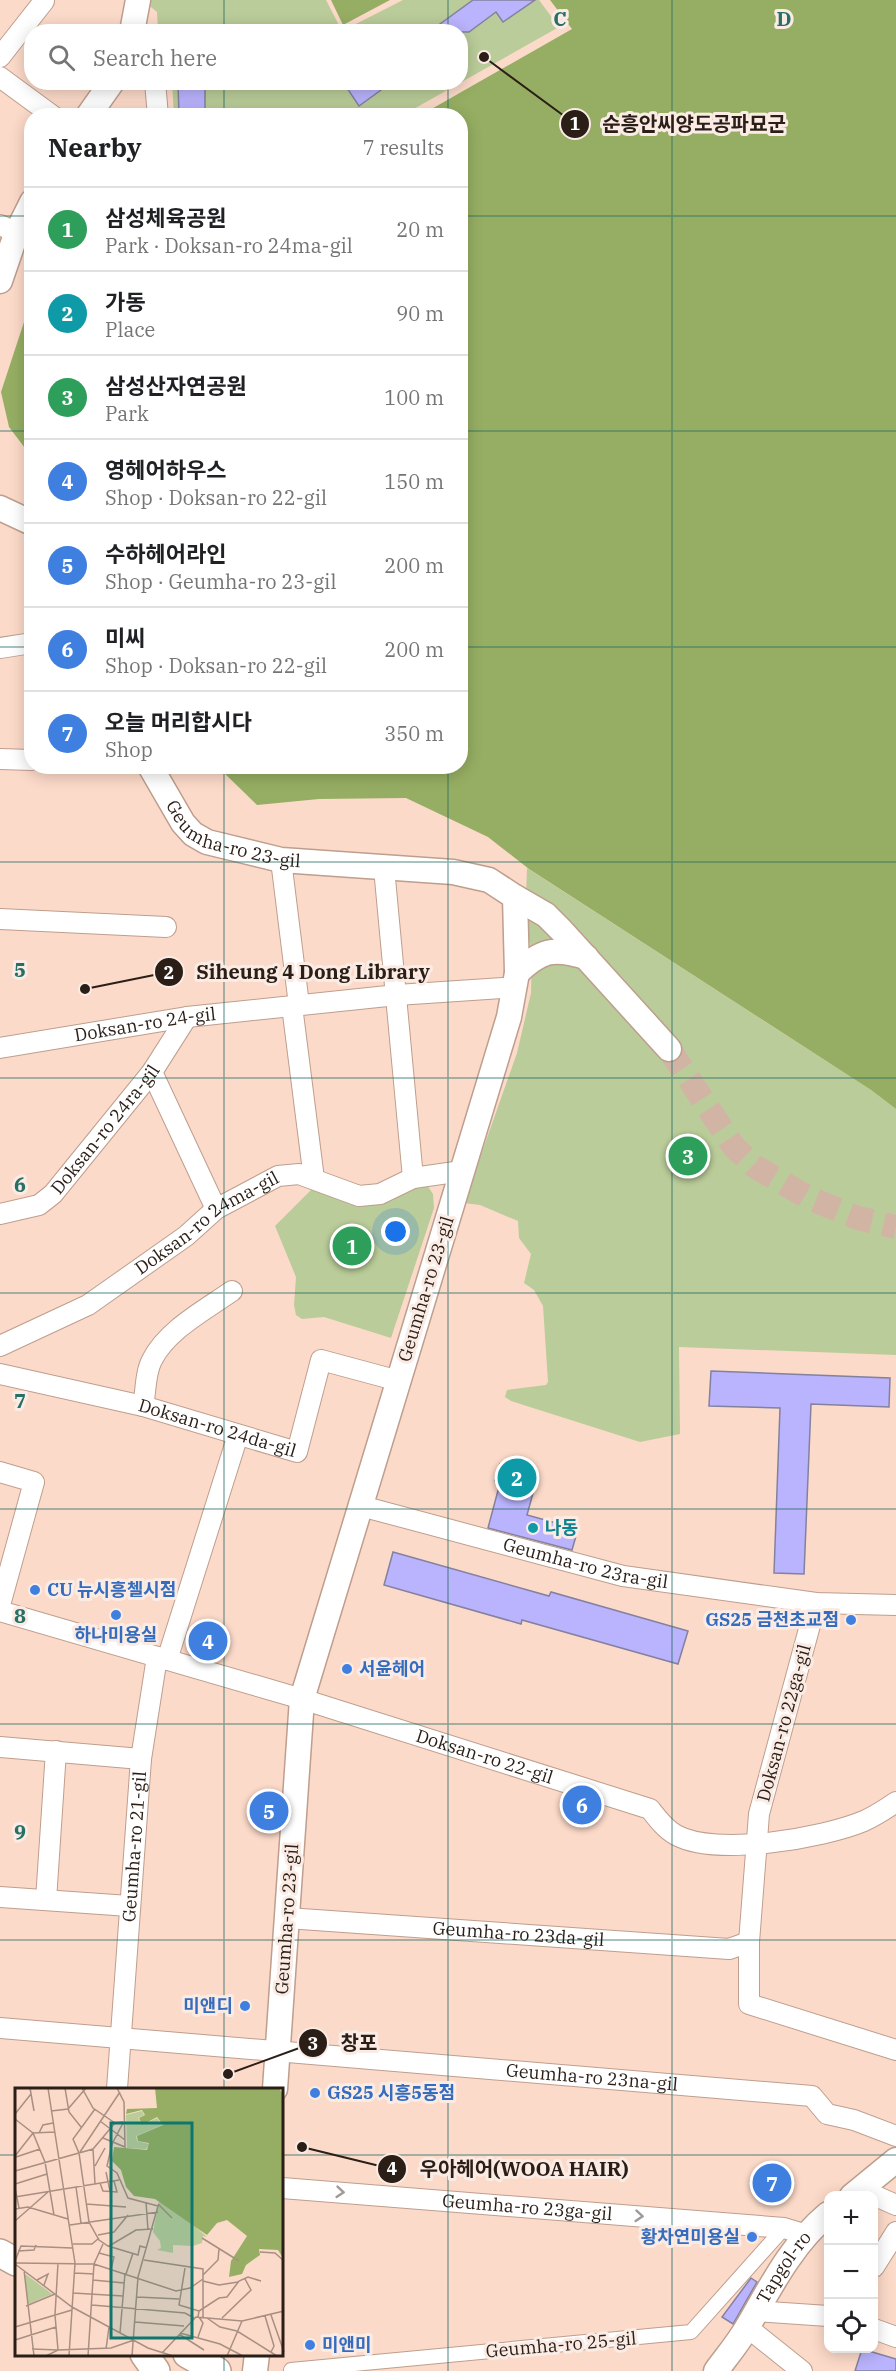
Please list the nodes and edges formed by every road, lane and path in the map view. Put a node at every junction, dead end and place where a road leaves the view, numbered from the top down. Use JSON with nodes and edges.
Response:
{"nodes":[{"id":1,"x":46,"y":0,"type":"edge"},
{"id":2,"x":27,"y":24,"type":"edge"},
{"id":3,"x":24,"y":27,"type":"edge"},
{"id":4,"x":0,"y":57,"type":"edge"},
{"id":5,"x":0,"y":77,"type":"edge"},
{"id":6,"x":106,"y":90,"type":"edge"},
{"id":7,"x":156,"y":90,"type":"edge"},
{"id":8,"x":42,"y":108,"type":"edge"},
{"id":9,"x":94,"y":108,"type":"edge"},
{"id":10,"x":157,"y":108,"type":"edge"},
{"id":11,"x":24,"y":218,"type":"edge"},
{"id":12,"x":16,"y":233,"type":"edge"},
{"id":13,"x":0,"y":281,"type":"edge"},
{"id":14,"x":0,"y":508,"type":"edge"},
{"id":15,"x":24,"y":519,"type":"edge"},
{"id":16,"x":24,"y":644,"type":"edge"},
{"id":17,"x":0,"y":648,"type":"edge"},
{"id":18,"x":0,"y":759,"type":"edge"},
{"id":19,"x":24,"y":760,"type":"edge"},
{"id":20,"x":155,"y":774,"type":"edge"},
{"id":21,"x":281,"y":860,"type":"junction"},
{"id":22,"x":384,"y":868,"type":"junction"},
{"id":23,"x":515,"y":897,"type":"junction"},
{"id":24,"x":0,"y":919,"type":"edge"},
{"id":25,"x":166,"y":927,"type":"dead end"},
{"id":26,"x":585,"y":957,"type":"junction"},
{"id":27,"x":516,"y":980,"type":"junction"},
{"id":28,"x":397,"y":995,"type":"junction"},
{"id":29,"x":295,"y":1005,"type":"junction"},
{"id":30,"x":188,"y":1017,"type":"junction"},
{"id":31,"x":0,"y":1048,"type":"edge"},
{"id":32,"x":669,"y":1049,"type":"tunnel mouth"},
{"id":33,"x":152,"y":1072,"type":"junction"},
{"id":34,"x":462,"y":1171,"type":"junction"},
{"id":35,"x":413,"y":1178,"type":"junction"},
{"id":36,"x":314,"y":1179,"type":"junction"},
{"id":37,"x":216,"y":1209,"type":"junction"},
{"id":38,"x":0,"y":1214,"type":"edge"},
{"id":39,"x":232,"y":1291,"type":"dead end"},
{"id":40,"x":0,"y":1346,"type":"edge"},
{"id":41,"x":0,"y":1374,"type":"edge"},
{"id":42,"x":399,"y":1381,"type":"junction"},
{"id":43,"x":143,"y":1406,"type":"junction"},
{"id":44,"x":238,"y":1435,"type":"junction"},
{"id":45,"x":0,"y":1472,"type":"edge"},
{"id":46,"x":361,"y":1506,"type":"junction"},
{"id":47,"x":816,"y":1603,"type":"junction"},
{"id":48,"x":0,"y":1605,"type":"edge"},
{"id":49,"x":896,"y":1605,"type":"edge"},
{"id":50,"x":0,"y":1611,"type":"edge"},
{"id":51,"x":162,"y":1658,"type":"junction"},
{"id":52,"x":302,"y":1699,"type":"junction"},
{"id":53,"x":0,"y":1748,"type":"edge"},
{"id":54,"x":56,"y":1751,"type":"junction"},
{"id":55,"x":141,"y":1759,"type":"junction"},
{"id":56,"x":896,"y":1803,"type":"edge"},
{"id":57,"x":755,"y":1843,"type":"junction"},
{"id":58,"x":0,"y":1896,"type":"edge"},
{"id":59,"x":46,"y":1900,"type":"junction"},
{"id":60,"x":129,"y":1906,"type":"junction"},
{"id":61,"x":287,"y":1918,"type":"junction"},
{"id":62,"x":749,"y":1942,"type":"junction"},
{"id":63,"x":0,"y":2028,"type":"edge"},
{"id":64,"x":120,"y":2038,"type":"junction"},
{"id":65,"x":896,"y":2050,"type":"edge"},
{"id":66,"x":278,"y":2052,"type":"junction"},
{"id":67,"x":117,"y":2088,"type":"edge"},
{"id":68,"x":275,"y":2088,"type":"edge"},
{"id":69,"x":896,"y":2136,"type":"edge"},
{"id":70,"x":896,"y":2160,"type":"edge"},
{"id":71,"x":284,"y":2188,"type":"edge"},
{"id":72,"x":857,"y":2191,"type":"edge"},
{"id":73,"x":878,"y":2199,"type":"edge"},
{"id":74,"x":896,"y":2205,"type":"edge"},
{"id":75,"x":824,"y":2218,"type":"edge"},
{"id":76,"x":784,"y":2228,"type":"junction"},
{"id":77,"x":896,"y":2232,"type":"edge"},
{"id":78,"x":807,"y":2235,"type":"junction"},
{"id":79,"x":0,"y":2253,"type":"edge"},
{"id":80,"x":878,"y":2259,"type":"edge"},
{"id":81,"x":15,"y":2261,"type":"edge"},
{"id":82,"x":824,"y":2316,"type":"edge"},
{"id":83,"x":752,"y":2319,"type":"junction"},
{"id":84,"x":878,"y":2331,"type":"edge"},
{"id":85,"x":896,"y":2337,"type":"edge"},
{"id":86,"x":189,"y":2356,"type":"edge"},
{"id":87,"x":256,"y":2356,"type":"edge"},
{"id":88,"x":291,"y":2370,"type":"edge"},
{"id":89,"x":218,"y":2371,"type":"edge"},
{"id":90,"x":255,"y":2371,"type":"edge"},
{"id":91,"x":716,"y":2371,"type":"edge"},
{"id":92,"x":802,"y":2371,"type":"edge"}],
"edges":[{"from":1,"to":2,"type":"street"},
{"from":3,"to":4,"type":"street"},
{"from":5,"to":8,"type":"street"},
{"from":6,"to":9,"type":"street"},
{"from":7,"to":10,"type":"street"},
{"from":11,"to":12,"type":"street"},
{"from":12,"to":13,"type":"street"},
{"from":14,"to":15,"type":"street"},
{"from":16,"to":17,"type":"street"},
{"from":18,"to":19,"type":"street"},
{"from":20,"to":21,"type":"street","name":"Geumha-ro 23-gil"},
{"from":21,"to":22,"type":"street","name":"Geumha-ro 23-gil"},
{"from":21,"to":29,"type":"street"},
{"from":22,"to":23,"type":"street","name":"Geumha-ro 23-gil"},
{"from":22,"to":28,"type":"street"},
{"from":23,"to":26,"type":"street"},
{"from":23,"to":27,"type":"street","name":"Geumha-ro 23-gil"},
{"from":24,"to":25,"type":"street"},
{"from":26,"to":27,"type":"street"},
{"from":26,"to":32,"type":"street"},
{"from":27,"to":28,"type":"street","name":"Doksan-ro 24-gil"},
{"from":27,"to":34,"type":"street","name":"Geumha-ro 23-gil"},
{"from":28,"to":29,"type":"street","name":"Doksan-ro 24-gil"},
{"from":28,"to":35,"type":"street"},
{"from":29,"to":30,"type":"street","name":"Doksan-ro 24-gil"},
{"from":29,"to":36,"type":"street"},
{"from":30,"to":31,"type":"street","name":"Doksan-ro 24-gil"},
{"from":30,"to":33,"type":"street","name":"Doksan-ro 24ra-gil"},
{"from":33,"to":37,"type":"street"},
{"from":33,"to":38,"type":"street","name":"Doksan-ro 24ra-gil"},
{"from":34,"to":35,"type":"street","name":"Doksan-ro 24ma-gil"},
{"from":34,"to":42,"type":"street","name":"Geumha-ro 23-gil"},
{"from":35,"to":36,"type":"street","name":"Doksan-ro 24ma-gil"},
{"from":36,"to":37,"type":"street","name":"Doksan-ro 24ma-gil"},
{"from":37,"to":40,"type":"street","name":"Doksan-ro 24ma-gil"},
{"from":39,"to":43,"type":"street"},
{"from":41,"to":43,"type":"street","name":"Doksan-ro 24da-gil"},
{"from":42,"to":44,"type":"street","name":"Doksan-ro 24da-gil"},
{"from":42,"to":46,"type":"street","name":"Geumha-ro 23-gil"},
{"from":43,"to":44,"type":"street","name":"Doksan-ro 24da-gil"},
{"from":44,"to":51,"type":"street"},
{"from":45,"to":48,"type":"street"},
{"from":46,"to":47,"type":"street","name":"Geumha-ro 23ra-gil"},
{"from":46,"to":52,"type":"street","name":"Geumha-ro 23-gil"},
{"from":47,"to":49,"type":"street","name":"Geumha-ro 23ra-gil"},
{"from":47,"to":57,"type":"street","name":"Doksan-ro 22ga-gil"},
{"from":50,"to":51,"type":"street","name":"Doksan-ro 22-gil"},
{"from":51,"to":52,"type":"street","name":"Doksan-ro 22-gil"},
{"from":51,"to":55,"type":"street","name":"Geumha-ro 21-gil"},
{"from":52,"to":57,"type":"street","name":"Doksan-ro 22-gil"},
{"from":52,"to":61,"type":"street","name":"Geumha-ro 23-gil"},
{"from":53,"to":54,"type":"street"},
{"from":54,"to":55,"type":"street"},
{"from":54,"to":59,"type":"street"},
{"from":55,"to":60,"type":"street","name":"Geumha-ro 21-gil"},
{"from":56,"to":57,"type":"street","name":"Doksan-ro 22-gil"},
{"from":57,"to":62,"type":"street","name":"Doksan-ro 22ga-gil"},
{"from":58,"to":59,"type":"street"},
{"from":59,"to":60,"type":"street"},
{"from":60,"to":64,"type":"street","name":"Geumha-ro 21-gil"},
{"from":61,"to":62,"type":"street","name":"Geumha-ro 23da-gil"},
{"from":61,"to":66,"type":"street","name":"Geumha-ro 23-gil"},
{"from":62,"to":65,"type":"street","name":"Doksan-ro 22ga-gil"},
{"from":63,"to":64,"type":"street"},
{"from":64,"to":66,"type":"street"},
{"from":64,"to":67,"type":"street","name":"Geumha-ro 21-gil"},
{"from":66,"to":68,"type":"street","name":"Geumha-ro 23-gil"},
{"from":66,"to":69,"type":"street","name":"Geumha-ro 23na-gil"},
{"from":70,"to":72,"type":"street"},
{"from":71,"to":76,"type":"street","name":"Geumha-ro 23ga-gil","one_way":true},
{"from":73,"to":74,"type":"street"},
{"from":75,"to":78,"type":"street","name":"Tapgol-ro"},
{"from":76,"to":78,"type":"street","name":"Geumha-ro 23ga-gil"},
{"from":76,"to":88,"type":"street","name":"Geumha-ro 25-gil"},
{"from":77,"to":80,"type":"street"},
{"from":78,"to":83,"type":"street","name":"Tapgol-ro"},
{"from":79,"to":81,"type":"main road"},
{"from":82,"to":83,"type":"street"},
{"from":83,"to":91,"type":"street","name":"Tapgol-ro"},
{"from":83,"to":92,"type":"street"},
{"from":84,"to":85,"type":"street"},
{"from":86,"to":89,"type":"main road"},
{"from":87,"to":90,"type":"street"}]}
